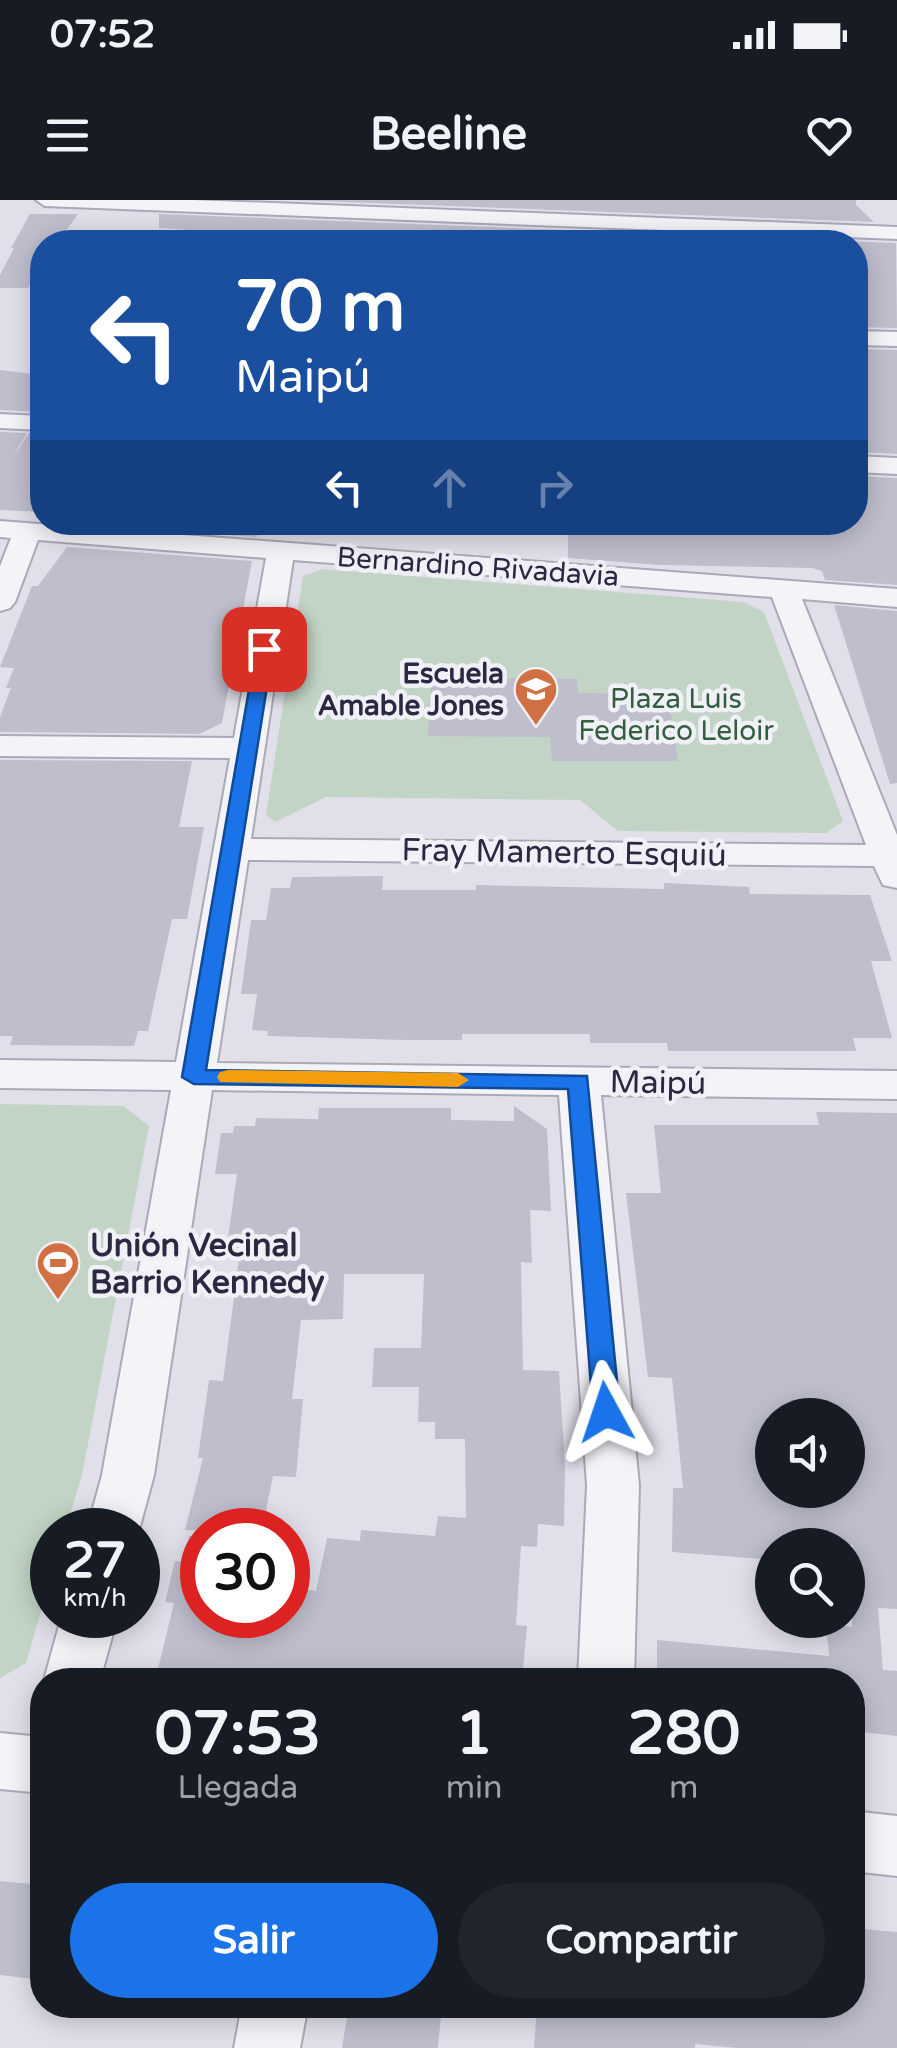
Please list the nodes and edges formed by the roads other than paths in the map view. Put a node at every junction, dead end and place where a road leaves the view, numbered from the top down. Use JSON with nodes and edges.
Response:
{"nodes":[{"id":1,"x":45,"y":200,"type":"edge"},
{"id":2,"x":881,"y":208,"type":"dead end"},
{"id":3,"x":352,"y":213,"type":"edge"},
{"id":4,"x":897,"y":224,"type":"edge"},
{"id":5,"x":815,"y":230,"type":"edge"},
{"id":6,"x":868,"y":232,"type":"edge"},
{"id":7,"x":897,"y":233,"type":"edge"},
{"id":8,"x":868,"y":338,"type":"edge"},
{"id":9,"x":897,"y":339,"type":"edge"},
{"id":10,"x":0,"y":421,"type":"edge"},
{"id":11,"x":30,"y":423,"type":"edge"},
{"id":12,"x":868,"y":465,"type":"edge"},
{"id":13,"x":897,"y":466,"type":"edge"},
{"id":14,"x":14,"y":530,"type":"edge"},
{"id":15,"x":81,"y":535,"type":"edge"},
{"id":16,"x":281,"y":550,"type":"junction"},
{"id":17,"x":783,"y":589,"type":"junction"},
{"id":18,"x":897,"y":598,"type":"edge"},
{"id":19,"x":0,"y":602,"type":"edge"},
{"id":20,"x":0,"y":746,"type":"edge"},
{"id":21,"x":248,"y":748,"type":"junction"},
{"id":22,"x":232,"y":849,"type":"junction"},
{"id":23,"x":894,"y":863,"type":"edge"},
{"id":24,"x":0,"y":1074,"type":"edge"},
{"id":25,"x":194,"y":1077,"type":"junction"},
{"id":26,"x":579,"y":1082,"type":"junction"},
{"id":27,"x":897,"y":1085,"type":"edge"},
{"id":28,"x":118,"y":1508,"type":"edge"},
{"id":29,"x":84,"y":1638,"type":"edge"},
{"id":30,"x":75,"y":1668,"type":"edge"},
{"id":31,"x":606,"y":1668,"type":"edge"},
{"id":32,"x":0,"y":1761,"type":"edge"},
{"id":33,"x":30,"y":1764,"type":"edge"},
{"id":34,"x":865,"y":1843,"type":"edge"},
{"id":35,"x":897,"y":1846,"type":"edge"},
{"id":36,"x":272,"y":2018,"type":"edge"},
{"id":37,"x":268,"y":2048,"type":"edge"}],
"edges":[{"from":1,"to":3,"type":"street"},
{"from":2,"to":4,"type":"street"},
{"from":3,"to":5,"type":"street"},
{"from":6,"to":7,"type":"street"},
{"from":8,"to":9,"type":"street"},
{"from":10,"to":11,"type":"street"},
{"from":12,"to":13,"type":"street"},
{"from":14,"to":19,"type":"street"},
{"from":15,"to":16,"type":"street","name":"Bernardino Rivadavia"},
{"from":16,"to":17,"type":"street","name":"Bernardino Rivadavia"},
{"from":16,"to":21,"type":"street"},
{"from":17,"to":18,"type":"street","name":"Bernardino Rivadavia"},
{"from":17,"to":23,"type":"street"},
{"from":20,"to":21,"type":"street"},
{"from":21,"to":22,"type":"street"},
{"from":22,"to":23,"type":"street","name":"Fray Mamerto Esquiú"},
{"from":22,"to":25,"type":"street"},
{"from":24,"to":25,"type":"street","name":"Maipú"},
{"from":25,"to":26,"type":"street","name":"Maipú"},
{"from":25,"to":28,"type":"street"},
{"from":26,"to":27,"type":"street","name":"Maipú"},
{"from":26,"to":31,"type":"street"},
{"from":29,"to":30,"type":"street"},
{"from":32,"to":33,"type":"street"},
{"from":34,"to":35,"type":"street"},
{"from":36,"to":37,"type":"street"}]}
